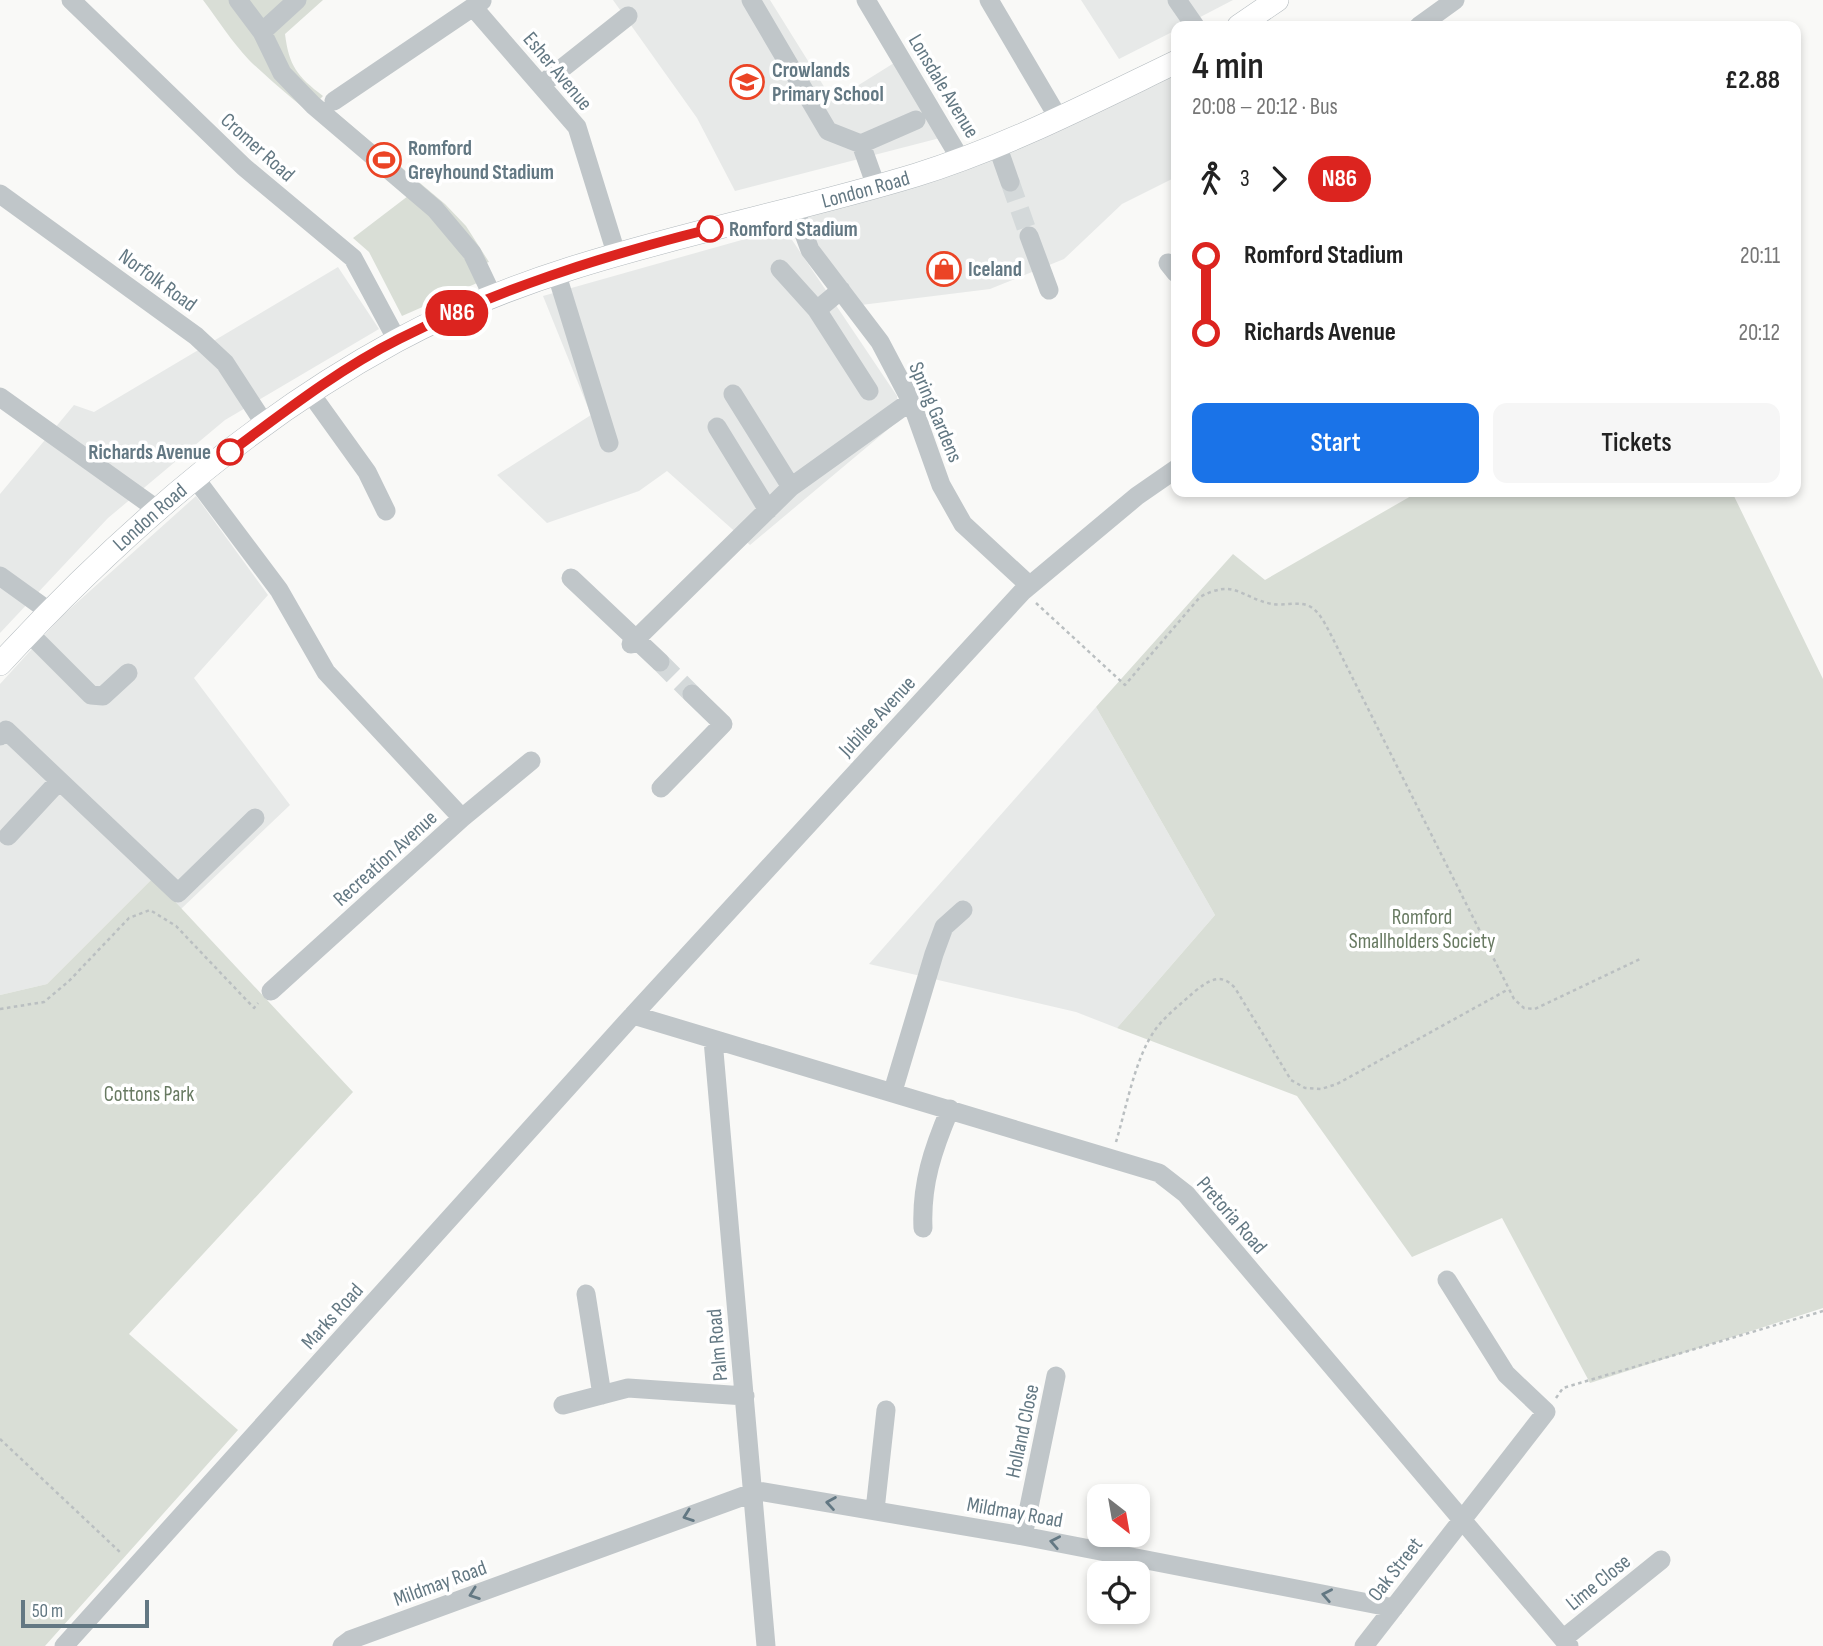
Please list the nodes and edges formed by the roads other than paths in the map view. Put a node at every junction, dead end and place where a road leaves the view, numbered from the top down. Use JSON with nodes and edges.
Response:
{"nodes":[{"id":1,"x":71,"y":0,"type":"edge"},
{"id":2,"x":238,"y":0,"type":"edge"},
{"id":3,"x":297,"y":0,"type":"edge"},
{"id":4,"x":751,"y":0,"type":"edge"},
{"id":5,"x":866,"y":0,"type":"edge"},
{"id":6,"x":989,"y":0,"type":"edge"},
{"id":7,"x":1177,"y":0,"type":"edge"},
{"id":8,"x":1277,"y":0,"type":"edge"},
{"id":9,"x":1455,"y":0,"type":"edge"},
{"id":10,"x":478,"y":3,"type":"edge"},
{"id":11,"x":628,"y":16,"type":"dead end"},
{"id":12,"x":1192,"y":21,"type":"edge"},
{"id":13,"x":1246,"y":21,"type":"edge"},
{"id":14,"x":1426,"y":21,"type":"edge"},
{"id":15,"x":262,"y":32,"type":"junction"},
{"id":16,"x":1171,"y":64,"type":"edge"},
{"id":17,"x":541,"y":85,"type":"junction"},
{"id":18,"x":334,"y":101,"type":"dead end"},
{"id":19,"x":1059,"y":119,"type":"junction"},
{"id":20,"x":916,"y":120,"type":"dead end"},
{"id":21,"x":861,"y":144,"type":"junction"},
{"id":22,"x":998,"y":145,"type":"junction"},
{"id":23,"x":961,"y":160,"type":"junction"},
{"id":24,"x":1010,"y":182,"type":"tunnel mouth"},
{"id":25,"x":876,"y":186,"type":"junction"},
{"id":26,"x":0,"y":194,"type":"edge"},
{"id":27,"x":794,"y":207,"type":"junction"},
{"id":28,"x":1030,"y":236,"type":"tunnel mouth"},
{"id":29,"x":616,"y":253,"type":"junction"},
{"id":30,"x":780,"y":269,"type":"dead end"},
{"id":31,"x":556,"y":272,"type":"junction"},
{"id":32,"x":841,"y":290,"type":"junction"},
{"id":33,"x":1049,"y":290,"type":"dead end"},
{"id":34,"x":493,"y":297,"type":"junction"},
{"id":35,"x":817,"y":310,"type":"junction"},
{"id":36,"x":397,"y":340,"type":"junction"},
{"id":37,"x":869,"y":391,"type":"dead end"},
{"id":38,"x":311,"y":394,"type":"junction"},
{"id":39,"x":733,"y":394,"type":"dead end"},
{"id":40,"x":0,"y":397,"type":"edge"},
{"id":41,"x":911,"y":401,"type":"junction"},
{"id":42,"x":266,"y":426,"type":"junction"},
{"id":43,"x":717,"y":427,"type":"dead end"},
{"id":44,"x":609,"y":443,"type":"dead end"},
{"id":45,"x":1171,"y":472,"type":"edge"},
{"id":46,"x":195,"y":478,"type":"junction"},
{"id":47,"x":791,"y":487,"type":"junction"},
{"id":48,"x":158,"y":510,"type":"junction"},
{"id":49,"x":768,"y":510,"type":"junction"},
{"id":50,"x":386,"y":511,"type":"dead end"},
{"id":51,"x":0,"y":576,"type":"edge"},
{"id":52,"x":571,"y":578,"type":"dead end"},
{"id":53,"x":1026,"y":589,"type":"junction"},
{"id":54,"x":50,"y":612,"type":"junction"},
{"id":55,"x":29,"y":633,"type":"junction"},
{"id":56,"x":633,"y":642,"type":"junction"},
{"id":57,"x":660,"y":663,"type":"tunnel mouth"},
{"id":58,"x":0,"y":664,"type":"edge"},
{"id":59,"x":128,"y":673,"type":"dead end"},
{"id":60,"x":692,"y":694,"type":"tunnel mouth"},
{"id":61,"x":0,"y":736,"type":"edge"},
{"id":62,"x":531,"y":761,"type":"dead end"},
{"id":63,"x":59,"y":781,"type":"junction"},
{"id":64,"x":661,"y":789,"type":"dead end"},
{"id":65,"x":255,"y":818,"type":"dead end"},
{"id":66,"x":462,"y":818,"type":"junction"},
{"id":67,"x":8,"y":836,"type":"dead end"},
{"id":68,"x":963,"y":910,"type":"dead end"},
{"id":69,"x":271,"y":991,"type":"road end"},
{"id":70,"x":633,"y":1015,"type":"junction"},
{"id":71,"x":713,"y":1040,"type":"junction"},
{"id":72,"x":893,"y":1091,"type":"junction"},
{"id":73,"x":950,"y":1109,"type":"junction"},
{"id":74,"x":923,"y":1228,"type":"dead end"},
{"id":75,"x":1447,"y":1280,"type":"dead end"},
{"id":76,"x":586,"y":1294,"type":"dead end"},
{"id":77,"x":1056,"y":1376,"type":"dead end"},
{"id":78,"x":602,"y":1395,"type":"junction"},
{"id":79,"x":745,"y":1396,"type":"junction"},
{"id":80,"x":563,"y":1405,"type":"dead end"},
{"id":81,"x":886,"y":1410,"type":"dead end"},
{"id":82,"x":752,"y":1492,"type":"junction"},
{"id":83,"x":875,"y":1510,"type":"junction"},
{"id":84,"x":1462,"y":1520,"type":"junction"},
{"id":85,"x":1023,"y":1536,"type":"junction"},
{"id":86,"x":1661,"y":1560,"type":"dead end"},
{"id":87,"x":1394,"y":1608,"type":"junction"},
{"id":88,"x":1566,"y":1643,"type":"edge"},
{"id":89,"x":64,"y":1646,"type":"edge"},
{"id":90,"x":342,"y":1646,"type":"edge"},
{"id":91,"x":766,"y":1646,"type":"edge"},
{"id":92,"x":1364,"y":1646,"type":"edge"}],
"edges":[{"from":1,"to":36,"type":"street","name":"Cromer Road"},
{"from":2,"to":15,"type":"street"},
{"from":3,"to":15,"type":"street"},
{"from":4,"to":21,"type":"street"},
{"from":5,"to":23,"type":"street","name":"Lonsdale Avenue"},
{"from":6,"to":19,"type":"street"},
{"from":7,"to":12,"type":"street"},
{"from":8,"to":13,"type":"main road"},
{"from":9,"to":14,"type":"street"},
{"from":10,"to":17,"type":"street","name":"Esher Avenue"},
{"from":10,"to":18,"type":"street"},
{"from":11,"to":17,"type":"street"},
{"from":15,"to":34,"type":"street"},
{"from":16,"to":19,"type":"main road","name":"London Road"},
{"from":17,"to":29,"type":"street","name":"Esher Avenue"},
{"from":19,"to":22,"type":"main road","name":"London Road"},
{"from":20,"to":21,"type":"street"},
{"from":21,"to":25,"type":"street"},
{"from":22,"to":23,"type":"main road","name":"London Road"},
{"from":22,"to":24,"type":"street"},
{"from":23,"to":25,"type":"main road","name":"London Road"},
{"from":25,"to":27,"type":"main road","name":"London Road"},
{"from":26,"to":42,"type":"street","name":"Norfolk Road"},
{"from":27,"to":29,"type":"main road","name":"London Road"},
{"from":27,"to":32,"type":"street","name":"Spring Gardens"},
{"from":28,"to":33,"type":"street"},
{"from":29,"to":31,"type":"main road","name":"London Road"},
{"from":30,"to":35,"type":"street"},
{"from":31,"to":34,"type":"main road","name":"London Road"},
{"from":31,"to":44,"type":"street"},
{"from":32,"to":35,"type":"street"},
{"from":32,"to":41,"type":"street","name":"Spring Gardens"},
{"from":34,"to":36,"type":"main road","name":"London Road"},
{"from":35,"to":37,"type":"street"},
{"from":36,"to":38,"type":"main road","name":"London Road"},
{"from":38,"to":42,"type":"main road","name":"London Road"},
{"from":38,"to":50,"type":"street"},
{"from":39,"to":47,"type":"street"},
{"from":40,"to":48,"type":"street"},
{"from":41,"to":47,"type":"street"},
{"from":41,"to":53,"type":"street","name":"Spring Gardens"},
{"from":42,"to":46,"type":"main road","name":"London Road"},
{"from":43,"to":49,"type":"street"},
{"from":45,"to":53,"type":"street","name":"Jubilee Avenue"},
{"from":46,"to":48,"type":"main road","name":"London Road"},
{"from":46,"to":66,"type":"street"},
{"from":47,"to":49,"type":"street"},
{"from":48,"to":54,"type":"main road","name":"London Road"},
{"from":49,"to":56,"type":"street"},
{"from":51,"to":54,"type":"street"},
{"from":52,"to":56,"type":"street"},
{"from":53,"to":70,"type":"street","name":"Jubilee Avenue"},
{"from":54,"to":55,"type":"main road","name":"London Road"},
{"from":55,"to":58,"type":"main road","name":"London Road"},
{"from":55,"to":59,"type":"street"},
{"from":56,"to":57,"type":"street"},
{"from":60,"to":64,"type":"street"},
{"from":61,"to":63,"type":"street"},
{"from":62,"to":66,"type":"street","name":"Recreation Avenue"},
{"from":63,"to":65,"type":"street"},
{"from":63,"to":67,"type":"street"},
{"from":66,"to":69,"type":"street","name":"Recreation Avenue"},
{"from":68,"to":72,"type":"street"},
{"from":70,"to":71,"type":"street","name":"Pretoria Road"},
{"from":70,"to":89,"type":"street","name":"Marks Road"},
{"from":71,"to":72,"type":"street","name":"Pretoria Road"},
{"from":71,"to":79,"type":"street","name":"Palm Road"},
{"from":72,"to":73,"type":"street","name":"Pretoria Road"},
{"from":73,"to":74,"type":"street"},
{"from":73,"to":84,"type":"street","name":"Pretoria Road"},
{"from":75,"to":84,"type":"street","name":"Oak Street"},
{"from":76,"to":78,"type":"street"},
{"from":77,"to":85,"type":"street","name":"Holland Close"},
{"from":78,"to":79,"type":"street"},
{"from":78,"to":80,"type":"street"},
{"from":79,"to":82,"type":"street","name":"Palm Road"},
{"from":81,"to":83,"type":"street"},
{"from":83,"to":82,"type":"street","name":"Mildmay Road","one_way":true},
{"from":82,"to":90,"type":"street","name":"Mildmay Road","one_way":true},
{"from":82,"to":91,"type":"street","name":"Palm Road"},
{"from":83,"to":85,"type":"street","name":"Mildmay Road"},
{"from":84,"to":87,"type":"street","name":"Oak Street"},
{"from":84,"to":88,"type":"street","name":"Pretoria Road"},
{"from":87,"to":85,"type":"street","name":"Mildmay Road","one_way":true},
{"from":86,"to":88,"type":"street","name":"Lime Close"},
{"from":87,"to":92,"type":"street","name":"Oak Street"}]}
